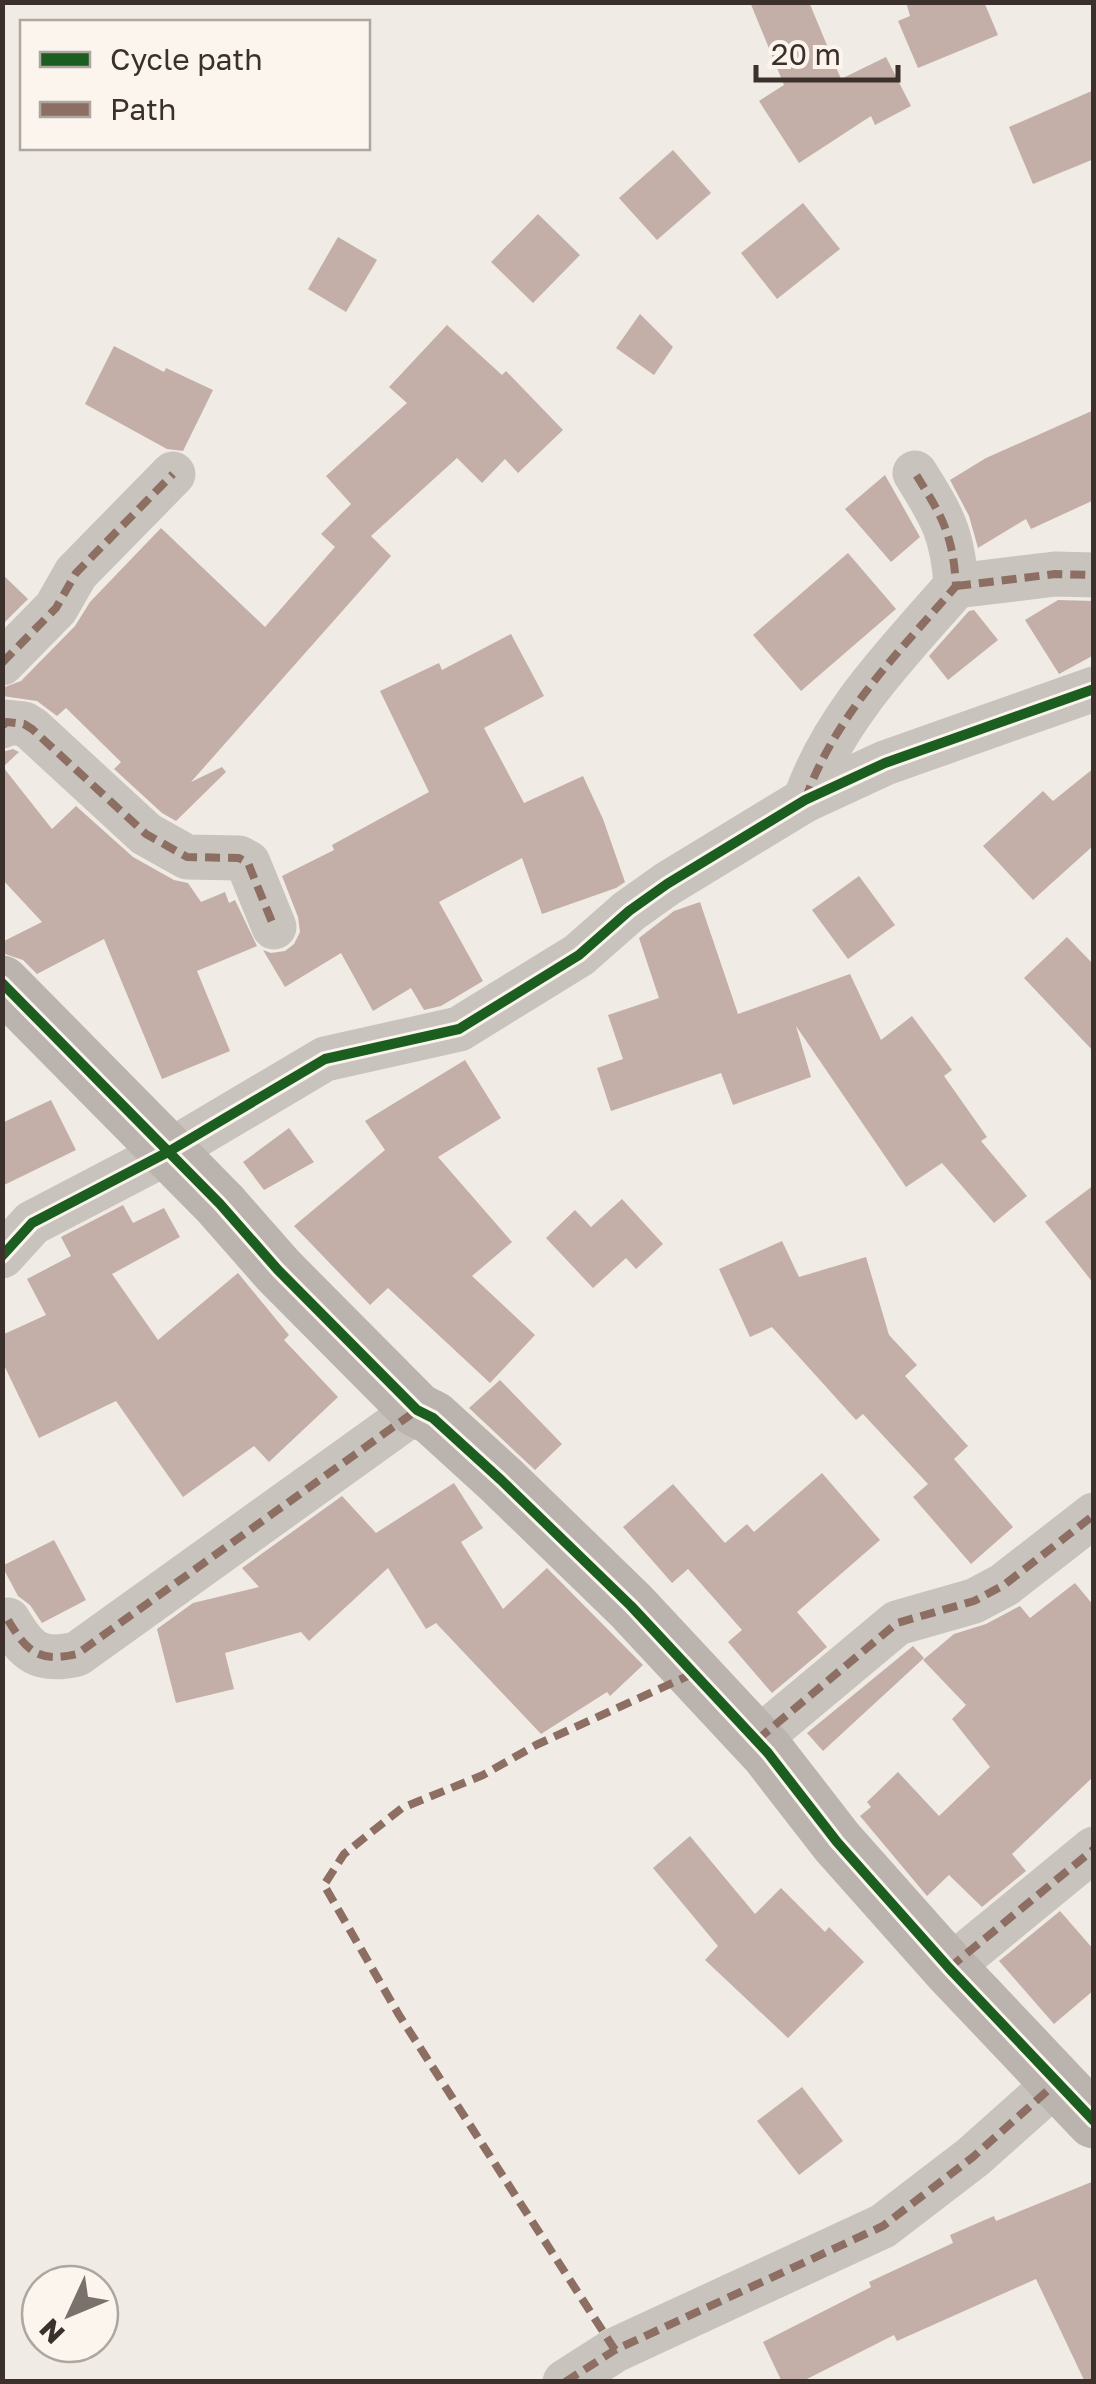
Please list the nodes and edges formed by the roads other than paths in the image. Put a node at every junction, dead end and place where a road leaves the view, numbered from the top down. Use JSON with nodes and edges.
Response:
{"nodes":[{"id":1,"x":916,"y":473,"type":"dead end"},
{"id":2,"x":173,"y":474,"type":"dead end"},
{"id":3,"x":1094,"y":575,"type":"edge"},
{"id":4,"x":956,"y":586,"type":"junction"},
{"id":5,"x":2,"y":663,"type":"edge"},
{"id":6,"x":1094,"y":689,"type":"edge"},
{"id":7,"x":4,"y":720,"type":"edge"},
{"id":8,"x":805,"y":800,"type":"junction"},
{"id":9,"x":274,"y":927,"type":"dead end"},
{"id":10,"x":2,"y":983,"type":"edge"},
{"id":11,"x":168,"y":1152,"type":"junction"},
{"id":12,"x":2,"y":1256,"type":"edge"},
{"id":13,"x":418,"y":1410,"type":"junction"},
{"id":14,"x":1094,"y":1515,"type":"edge"},
{"id":15,"x":8,"y":1620,"type":"dead end"},
{"id":16,"x":757,"y":1740,"type":"junction"},
{"id":17,"x":1094,"y":1849,"type":"edge"},
{"id":18,"x":949,"y":1968,"type":"junction"},
{"id":19,"x":1056,"y":2082,"type":"junction"},
{"id":20,"x":1094,"y":2121,"type":"edge"},
{"id":21,"x":564,"y":2382,"type":"edge"}],
"edges":[{"from":1,"to":4,"type":"street"},
{"from":2,"to":5,"type":"street"},
{"from":3,"to":4,"type":"street"},
{"from":4,"to":8,"type":"street"},
{"from":6,"to":8,"type":"street"},
{"from":7,"to":9,"type":"street"},
{"from":8,"to":11,"type":"street"},
{"from":10,"to":11,"type":"street"},
{"from":11,"to":12,"type":"street"},
{"from":11,"to":13,"type":"street"},
{"from":13,"to":15,"type":"street"},
{"from":13,"to":16,"type":"street"},
{"from":14,"to":16,"type":"street"},
{"from":16,"to":18,"type":"street"},
{"from":17,"to":18,"type":"street"},
{"from":18,"to":19,"type":"street"},
{"from":19,"to":20,"type":"street"},
{"from":19,"to":21,"type":"street"}]}
